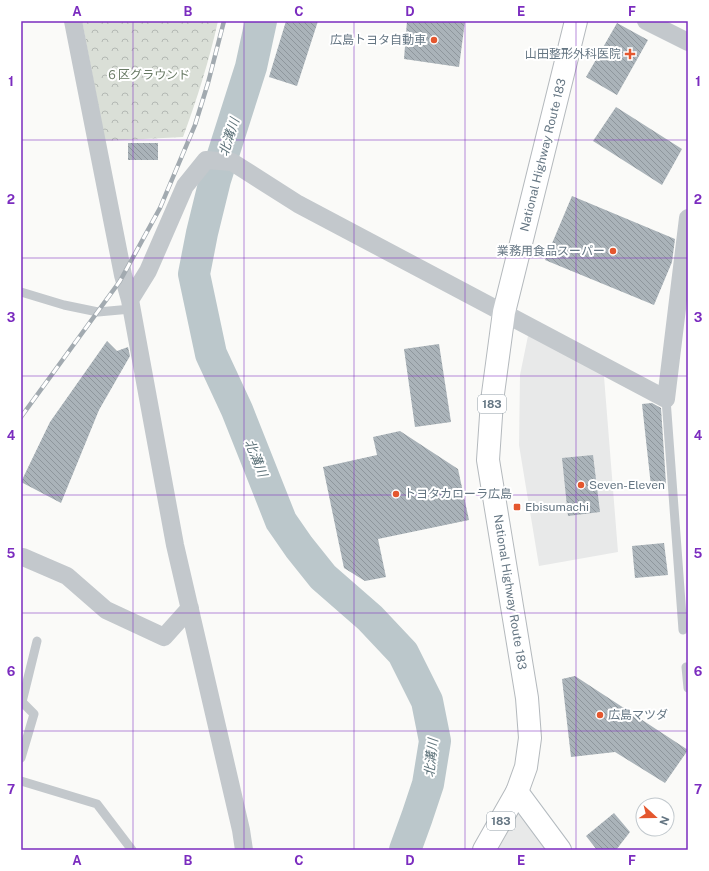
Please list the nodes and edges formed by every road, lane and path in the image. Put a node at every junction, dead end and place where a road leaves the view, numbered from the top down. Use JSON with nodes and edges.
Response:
{"nodes":[{"id":1,"x":73,"y":21,"type":"edge"},
{"id":2,"x":576,"y":21,"type":"edge"},
{"id":3,"x":646,"y":21,"type":"edge"},
{"id":4,"x":688,"y":42,"type":"edge"},
{"id":5,"x":688,"y":218,"type":"edge"},
{"id":6,"x":21,"y":292,"type":"edge"},
{"id":7,"x":130,"y":304,"type":"junction"},
{"id":8,"x":504,"y":312,"type":"junction"},
{"id":9,"x":666,"y":399,"type":"junction"},
{"id":10,"x":23,"y":556,"type":"dead end"},
{"id":11,"x":190,"y":608,"type":"junction"},
{"id":12,"x":683,"y":630,"type":"dead end"},
{"id":13,"x":37,"y":642,"type":"dead end"},
{"id":14,"x":686,"y":667,"type":"dead end"},
{"id":15,"x":688,"y":688,"type":"edge"},
{"id":16,"x":21,"y":758,"type":"edge"},
{"id":17,"x":21,"y":781,"type":"edge"},
{"id":18,"x":517,"y":792,"type":"junction"},
{"id":19,"x":132,"y":850,"type":"edge"},
{"id":20,"x":244,"y":850,"type":"edge"},
{"id":21,"x":484,"y":850,"type":"edge"},
{"id":22,"x":560,"y":850,"type":"edge"}],
"edges":[{"from":1,"to":7,"type":"street"},
{"from":2,"to":8,"type":"main road","name":"National Highway Route 183","number":"183"},
{"from":3,"to":4,"type":"street"},
{"from":5,"to":9,"type":"street"},
{"from":6,"to":7,"type":"lane"},
{"from":7,"to":8,"type":"street"},
{"from":7,"to":11,"type":"street"},
{"from":8,"to":9,"type":"street"},
{"from":8,"to":18,"type":"main road","name":"National Highway Route 183","number":"183"},
{"from":9,"to":12,"type":"lane"},
{"from":10,"to":11,"type":"street"},
{"from":11,"to":20,"type":"street"},
{"from":13,"to":16,"type":"lane"},
{"from":14,"to":15,"type":"lane"},
{"from":17,"to":19,"type":"lane"},
{"from":18,"to":21,"type":"main road","name":"National Highway Route 183","number":"183"},
{"from":18,"to":22,"type":"main road"}]}
